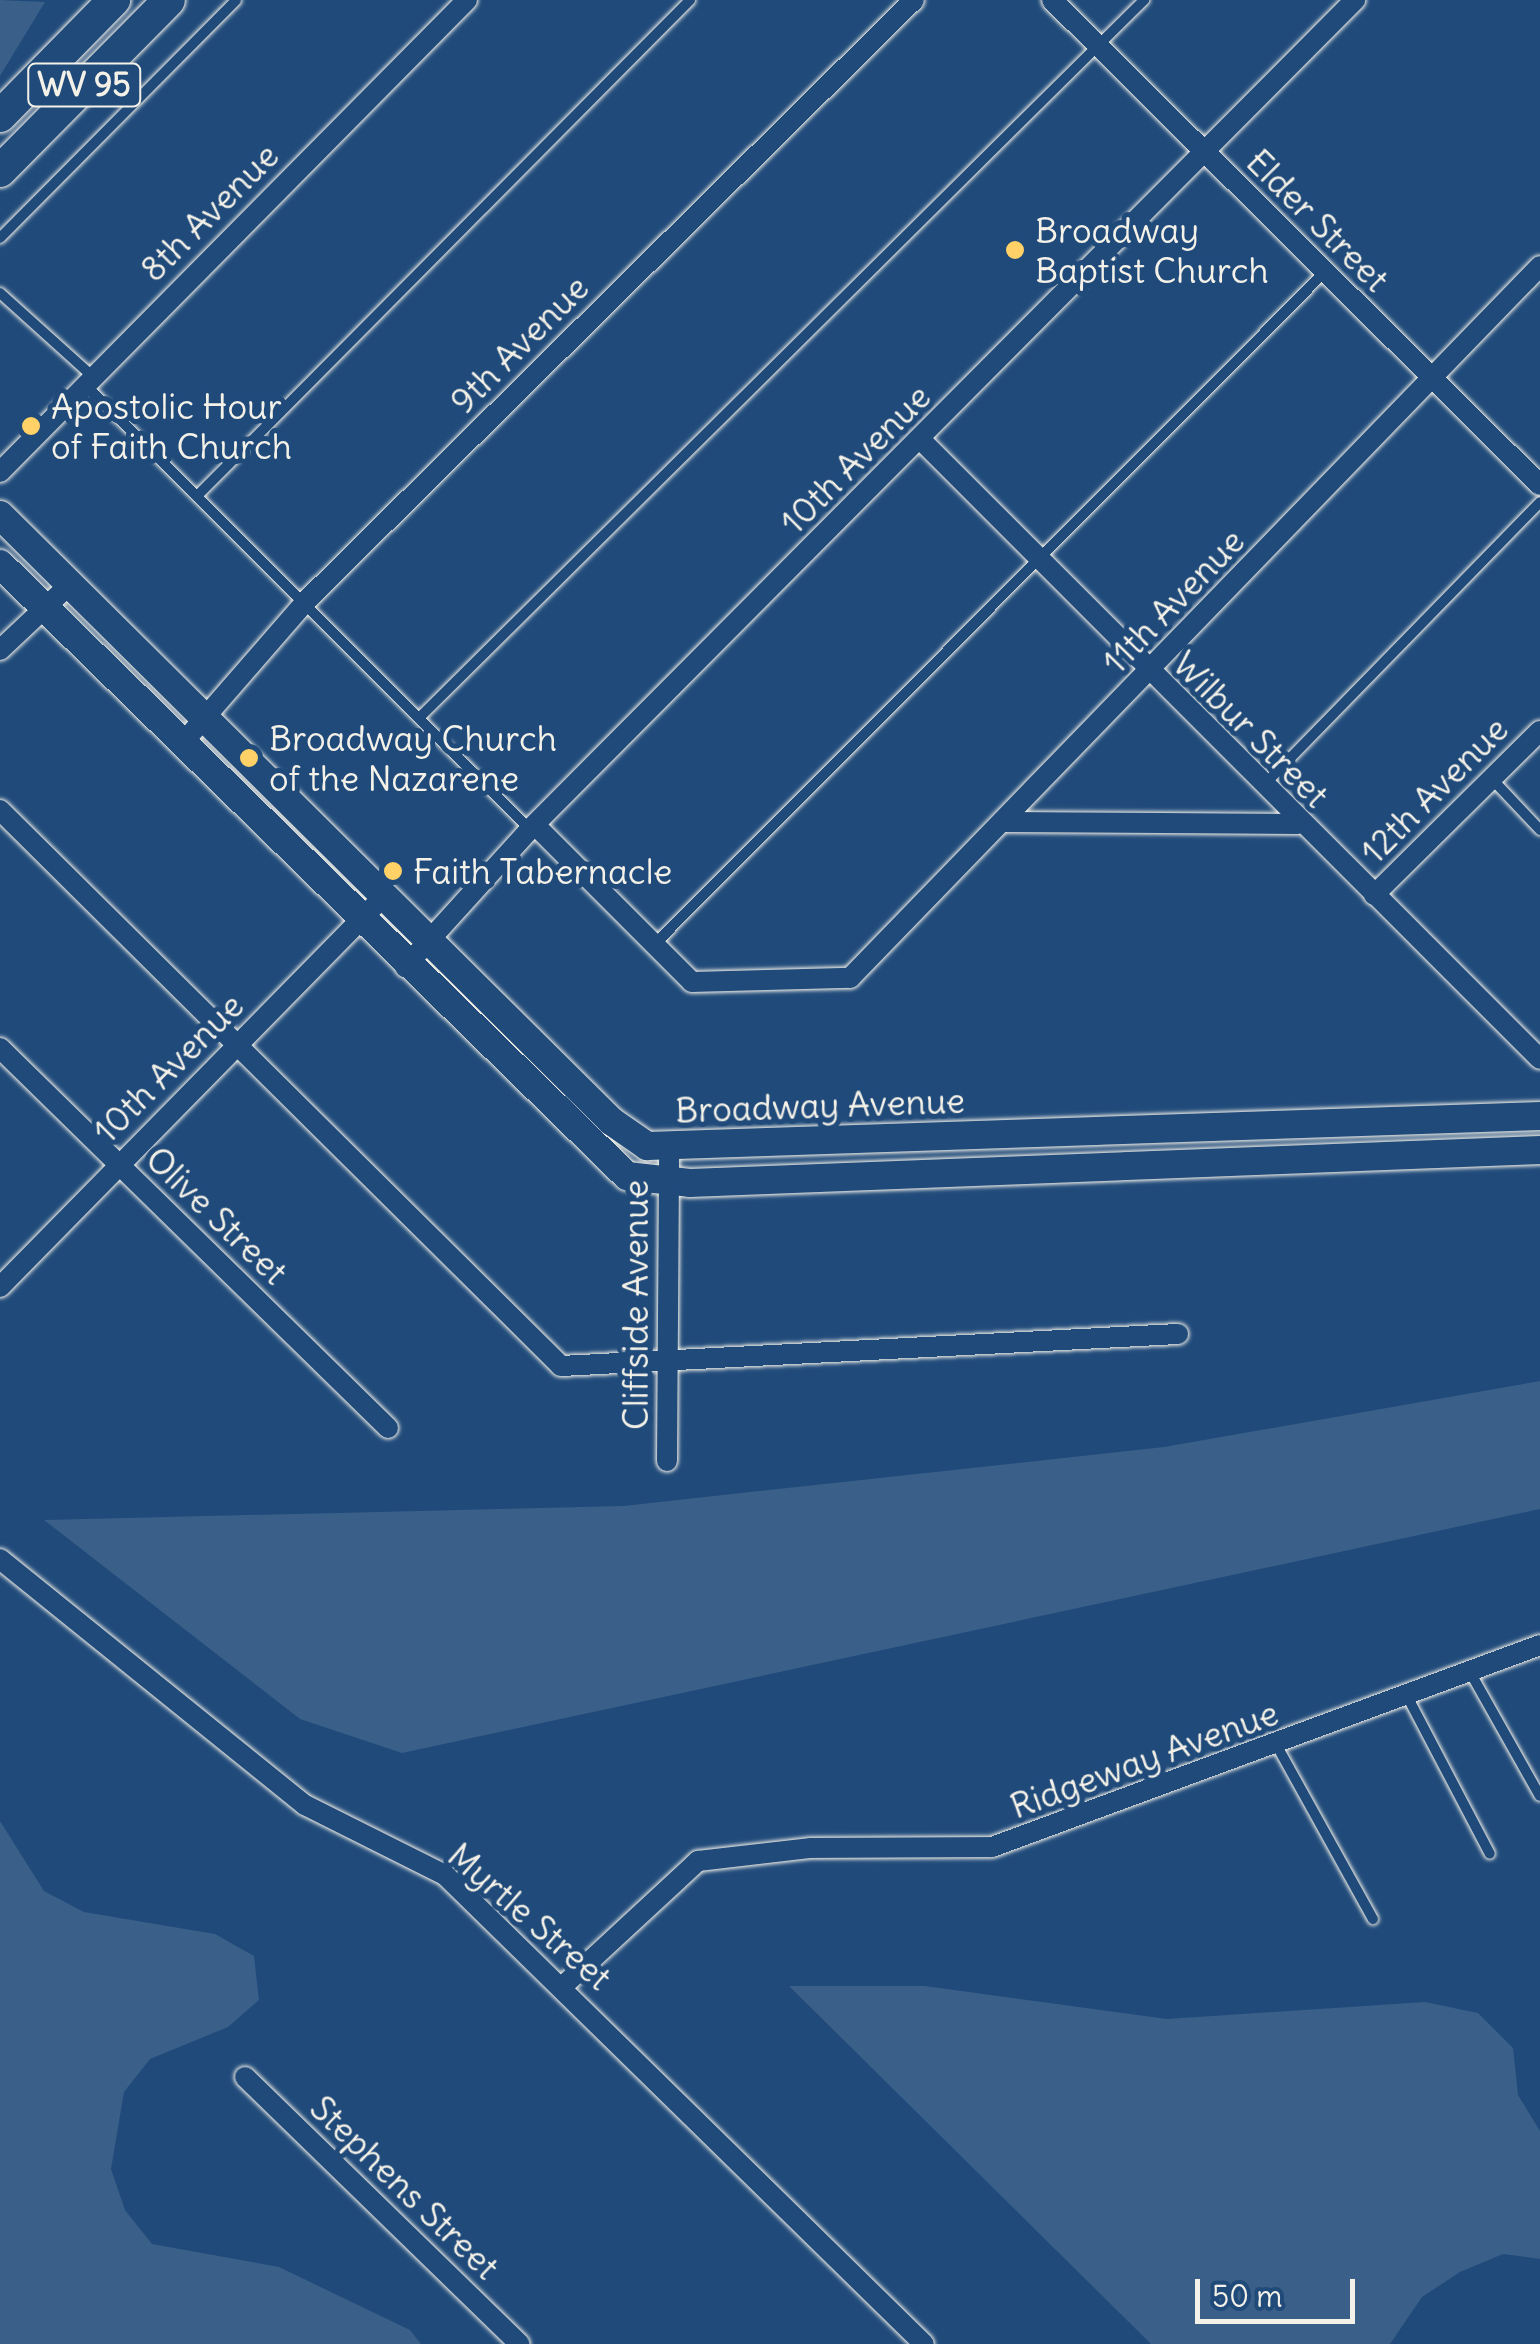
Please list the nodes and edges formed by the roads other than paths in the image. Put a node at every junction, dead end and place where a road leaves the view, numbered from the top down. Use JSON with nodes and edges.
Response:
{"nodes":[{"id":1,"x":114,"y":0,"type":"edge"},
{"id":2,"x":169,"y":0,"type":"edge"},
{"id":3,"x":236,"y":0,"type":"edge"},
{"id":4,"x":467,"y":0,"type":"edge"},
{"id":5,"x":690,"y":0,"type":"edge"},
{"id":6,"x":914,"y":0,"type":"edge"},
{"id":7,"x":1052,"y":0,"type":"edge"},
{"id":8,"x":1144,"y":0,"type":"edge"},
{"id":9,"x":1355,"y":0,"type":"edge"},
{"id":10,"x":1099,"y":47,"type":"junction"},
{"id":11,"x":0,"y":116,"type":"edge"},
{"id":12,"x":1204,"y":152,"type":"junction"},
{"id":13,"x":0,"y":170,"type":"edge"},
{"id":14,"x":0,"y":238,"type":"edge"},
{"id":15,"x":1540,"y":266,"type":"edge"},
{"id":16,"x":1324,"y":272,"type":"junction"},
{"id":17,"x":0,"y":292,"type":"edge"},
{"id":18,"x":87,"y":379,"type":"junction"},
{"id":19,"x":1435,"y":382,"type":"junction"},
{"id":20,"x":921,"y":440,"type":"junction"},
{"id":21,"x":0,"y":472,"type":"edge"},
{"id":22,"x":1540,"y":485,"type":"edge"},
{"id":23,"x":198,"y":495,"type":"junction"},
{"id":24,"x":1540,"y":502,"type":"edge"},
{"id":25,"x":0,"y":515,"type":"edge"},
{"id":26,"x":1039,"y":560,"type":"junction"},
{"id":27,"x":0,"y":564,"type":"edge"},
{"id":28,"x":70,"y":584,"type":"junction"},
{"id":29,"x":308,"y":598,"type":"junction"},
{"id":30,"x":45,"y":609,"type":"junction"},
{"id":31,"x":0,"y":650,"type":"edge"},
{"id":32,"x":1148,"y":672,"type":"junction"},
{"id":33,"x":421,"y":716,"type":"junction"},
{"id":34,"x":204,"y":718,"type":"junction"},
{"id":35,"x":1540,"y":732,"type":"edge"},
{"id":36,"x":181,"y":745,"type":"junction"},
{"id":37,"x":1492,"y":779,"type":"junction"},
{"id":38,"x":1262,"y":788,"type":"junction"},
{"id":39,"x":0,"y":810,"type":"edge"},
{"id":40,"x":1006,"y":822,"type":"junction"},
{"id":41,"x":1298,"y":824,"type":"junction"},
{"id":42,"x":532,"y":827,"type":"junction"},
{"id":43,"x":1540,"y":830,"type":"edge"},
{"id":44,"x":1374,"y":895,"type":"junction"},
{"id":45,"x":384,"y":896,"type":"junction"},
{"id":46,"x":361,"y":922,"type":"junction"},
{"id":47,"x":430,"y":941,"type":"junction"},
{"id":48,"x":655,"y":944,"type":"junction"},
{"id":49,"x":405,"y":967,"type":"junction"},
{"id":50,"x":234,"y":1042,"type":"junction"},
{"id":51,"x":0,"y":1048,"type":"edge"},
{"id":52,"x":1540,"y":1060,"type":"edge"},
{"id":53,"x":1540,"y":1116,"type":"edge"},
{"id":54,"x":669,"y":1150,"type":"junction"},
{"id":55,"x":1540,"y":1150,"type":"edge"},
{"id":56,"x":118,"y":1164,"type":"junction"},
{"id":57,"x":666,"y":1183,"type":"junction"},
{"id":58,"x":2,"y":1282,"type":"edge"},
{"id":59,"x":1178,"y":1334,"type":"dead end"},
{"id":60,"x":666,"y":1358,"type":"junction"},
{"id":61,"x":388,"y":1428,"type":"dead end"},
{"id":62,"x":667,"y":1460,"type":"dead end"},
{"id":63,"x":0,"y":1559,"type":"edge"},
{"id":64,"x":1540,"y":1645,"type":"edge"},
{"id":65,"x":1470,"y":1672,"type":"junction"},
{"id":66,"x":1407,"y":1696,"type":"junction"},
{"id":67,"x":1277,"y":1746,"type":"junction"},
{"id":68,"x":1540,"y":1796,"type":"edge"},
{"id":69,"x":1490,"y":1854,"type":"dead end"},
{"id":70,"x":1373,"y":1919,"type":"dead end"},
{"id":71,"x":564,"y":1985,"type":"junction"},
{"id":72,"x":245,"y":2077,"type":"dead end"},
{"id":73,"x":520,"y":2344,"type":"edge"},
{"id":74,"x":924,"y":2344,"type":"edge"}],
"edges":[{"from":1,"to":11,"type":"main road","number":"WV 95"},
{"from":2,"to":13,"type":"main road","number":"WV 95"},
{"from":3,"to":14,"type":"lane"},
{"from":4,"to":18,"type":"street","name":"8th Avenue"},
{"from":5,"to":23,"type":"lane"},
{"from":6,"to":29,"type":"street","name":"9th Avenue"},
{"from":7,"to":10,"type":"street","name":"Elder Street"},
{"from":8,"to":10,"type":"lane"},
{"from":9,"to":12,"type":"street","name":"10th Avenue"},
{"from":10,"to":12,"type":"street","name":"Elder Street"},
{"from":10,"to":33,"type":"lane"},
{"from":12,"to":16,"type":"street","name":"Elder Street"},
{"from":12,"to":20,"type":"street","name":"10th Avenue"},
{"from":15,"to":19,"type":"street","name":"11th Avenue"},
{"from":16,"to":19,"type":"street","name":"Elder Street"},
{"from":16,"to":26,"type":"lane"},
{"from":17,"to":18,"type":"lane"},
{"from":18,"to":21,"type":"street","name":"8th Avenue"},
{"from":18,"to":23,"type":"lane"},
{"from":19,"to":22,"type":"street","name":"Elder Street"},
{"from":19,"to":32,"type":"street","name":"11th Avenue"},
{"from":20,"to":26,"type":"street","name":"Wilbur Street"},
{"from":20,"to":42,"type":"street","name":"10th Avenue"},
{"from":23,"to":29,"type":"lane"},
{"from":24,"to":38,"type":"lane"},
{"from":25,"to":28,"type":"main road","name":"Broadway Avenue"},
{"from":26,"to":32,"type":"street","name":"Wilbur Street"},
{"from":26,"to":48,"type":"lane"},
{"from":27,"to":30,"type":"main road","name":"Broadway Avenue"},
{"from":28,"to":30,"type":"street"},
{"from":28,"to":34,"type":"main road","name":"Broadway Avenue"},
{"from":29,"to":33,"type":"lane"},
{"from":29,"to":34,"type":"street","name":"9th Avenue"},
{"from":30,"to":31,"type":"street"},
{"from":30,"to":36,"type":"main road","name":"Broadway Avenue"},
{"from":32,"to":38,"type":"street","name":"Wilbur Street"},
{"from":32,"to":40,"type":"street","name":"11th Avenue"},
{"from":33,"to":42,"type":"lane"},
{"from":34,"to":36,"type":"street","name":"9th Avenue"},
{"from":34,"to":45,"type":"main road","name":"Broadway Avenue"},
{"from":35,"to":37,"type":"street","name":"12th Avenue"},
{"from":36,"to":46,"type":"main road","name":"Broadway Avenue"},
{"from":37,"to":43,"type":"lane"},
{"from":37,"to":44,"type":"street","name":"12th Avenue"},
{"from":38,"to":41,"type":"street","name":"Wilbur Street"},
{"from":39,"to":50,"type":"street"},
{"from":40,"to":41,"type":"street"},
{"from":40,"to":48,"type":"street","name":"11th Avenue"},
{"from":41,"to":44,"type":"street","name":"Wilbur Street"},
{"from":42,"to":47,"type":"street","name":"10th Avenue"},
{"from":42,"to":48,"type":"street"},
{"from":44,"to":52,"type":"street","name":"Wilbur Street"},
{"from":45,"to":46,"type":"street","name":"10th Avenue"},
{"from":45,"to":47,"type":"main road","name":"Broadway Avenue"},
{"from":46,"to":49,"type":"main road","name":"Broadway Avenue"},
{"from":46,"to":50,"type":"street","name":"10th Avenue"},
{"from":47,"to":49,"type":"street","name":"10th Avenue"},
{"from":47,"to":54,"type":"main road","name":"Broadway Avenue"},
{"from":49,"to":57,"type":"main road","name":"Broadway Avenue"},
{"from":50,"to":56,"type":"street","name":"10th Avenue"},
{"from":50,"to":60,"type":"street"},
{"from":51,"to":56,"type":"street","name":"Olive Street"},
{"from":53,"to":54,"type":"main road","name":"Broadway Avenue"},
{"from":54,"to":57,"type":"street","name":"Cliffside Avenue"},
{"from":55,"to":57,"type":"main road","name":"Broadway Avenue"},
{"from":56,"to":58,"type":"street","name":"10th Avenue"},
{"from":56,"to":61,"type":"street","name":"Olive Street"},
{"from":57,"to":60,"type":"street","name":"Cliffside Avenue"},
{"from":59,"to":60,"type":"street"},
{"from":60,"to":62,"type":"street","name":"Cliffside Avenue"},
{"from":63,"to":71,"type":"street","name":"Myrtle Street"},
{"from":64,"to":65,"type":"street","name":"Ridgeway Avenue"},
{"from":65,"to":66,"type":"street","name":"Ridgeway Avenue"},
{"from":65,"to":68,"type":"lane"},
{"from":66,"to":67,"type":"street","name":"Ridgeway Avenue"},
{"from":66,"to":69,"type":"lane"},
{"from":67,"to":70,"type":"lane"},
{"from":67,"to":71,"type":"street","name":"Ridgeway Avenue"},
{"from":71,"to":74,"type":"street","name":"Myrtle Street"},
{"from":72,"to":73,"type":"street","name":"Stephens Street"}]}
